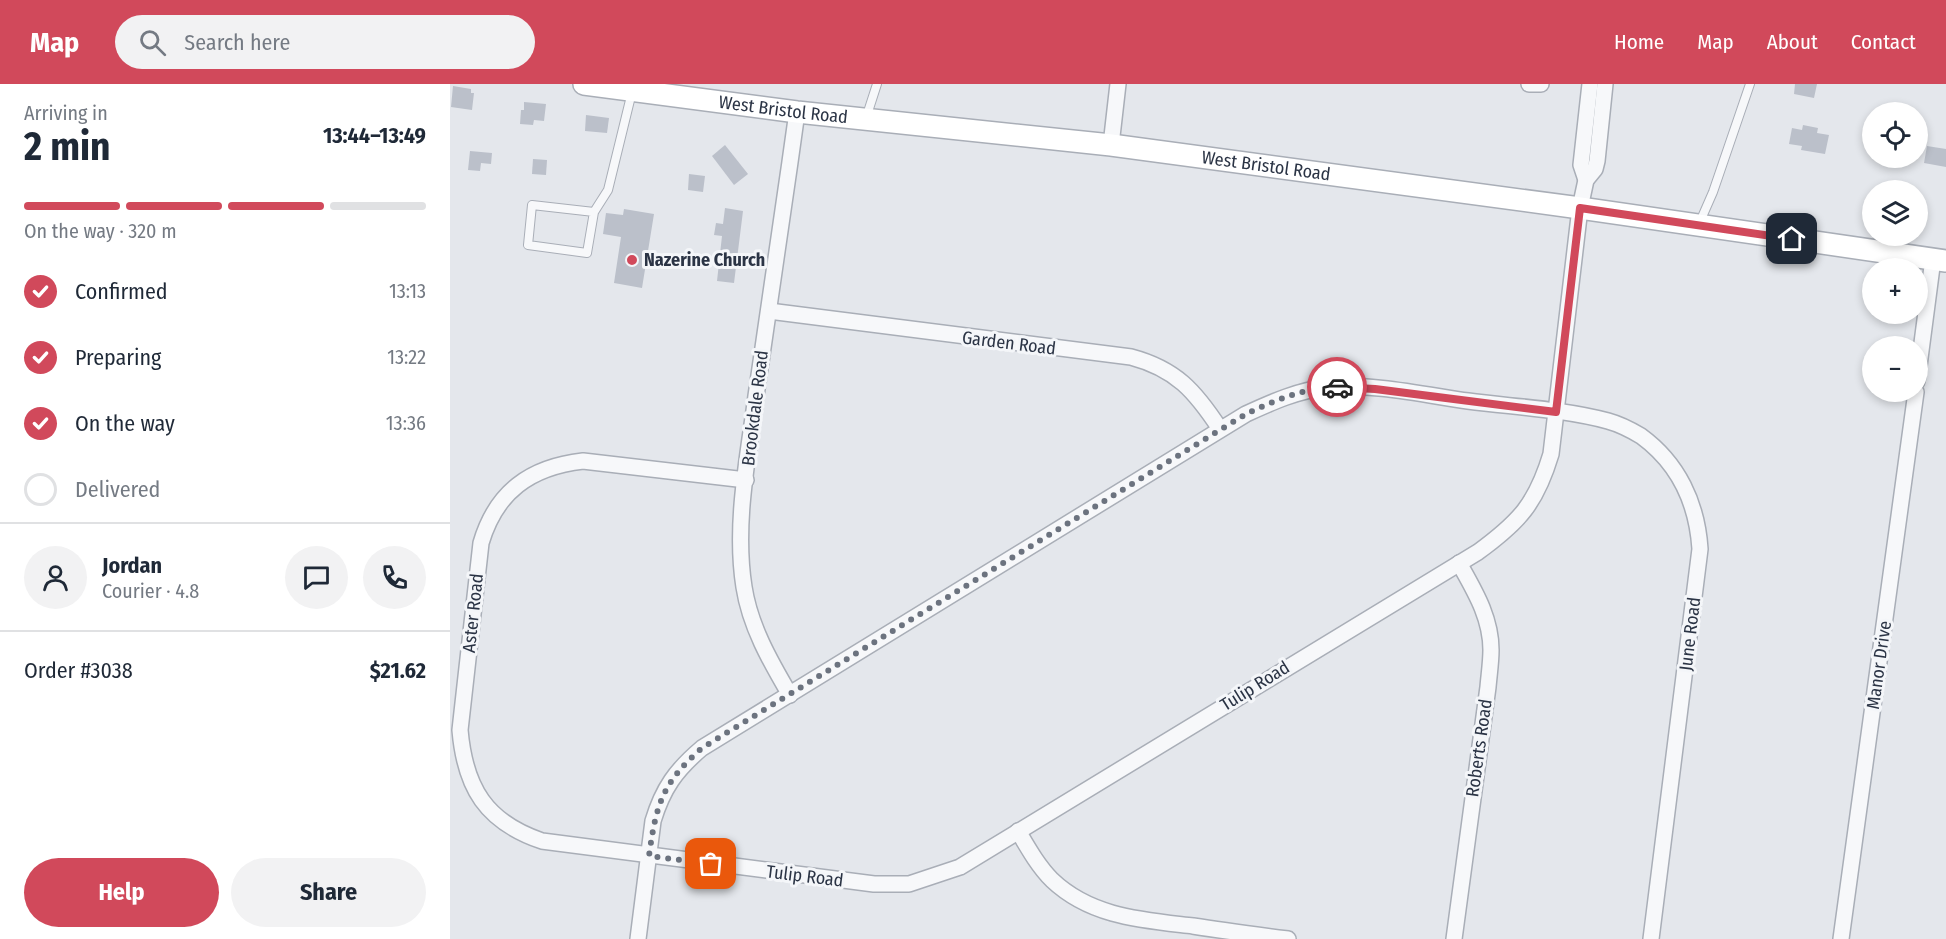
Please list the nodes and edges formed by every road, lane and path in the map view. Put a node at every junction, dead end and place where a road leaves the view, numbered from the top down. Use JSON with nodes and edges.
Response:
{"nodes":[{"id":1,"x":584,"y":84,"type":"edge"},
{"id":2,"x":877,"y":84,"type":"edge"},
{"id":3,"x":1118,"y":84,"type":"edge"},
{"id":4,"x":1529,"y":84,"type":"edge"},
{"id":5,"x":1541,"y":84,"type":"edge"},
{"id":6,"x":1590,"y":84,"type":"edge"},
{"id":7,"x":1605,"y":84,"type":"edge"},
{"id":8,"x":1750,"y":84,"type":"edge"},
{"id":9,"x":632,"y":90,"type":"junction"},
{"id":10,"x":797,"y":112,"type":"junction"},
{"id":11,"x":866,"y":119,"type":"junction"},
{"id":12,"x":1111,"y":145,"type":"junction"},
{"id":13,"x":1586,"y":180,"type":"junction"},
{"id":14,"x":1580,"y":208,"type":"junction"},
{"id":15,"x":594,"y":212,"type":"junction"},
{"id":16,"x":1698,"y":225,"type":"junction"},
{"id":17,"x":1940,"y":260,"type":"edge"},
{"id":18,"x":769,"y":311,"type":"junction"},
{"id":19,"x":1926,"y":336,"type":"edge"},
{"id":20,"x":1915,"y":402,"type":"edge"},
{"id":21,"x":1556,"y":412,"type":"junction"},
{"id":22,"x":1220,"y":429,"type":"junction"},
{"id":23,"x":746,"y":480,"type":"junction"},
{"id":24,"x":1459,"y":563,"type":"junction"},
{"id":25,"x":790,"y":695,"type":"junction"},
{"id":26,"x":1018,"y":831,"type":"junction"},
{"id":27,"x":649,"y":856,"type":"junction"},
{"id":28,"x":638,"y":939,"type":"edge"},
{"id":29,"x":1288,"y":939,"type":"edge"},
{"id":30,"x":1454,"y":939,"type":"edge"},
{"id":31,"x":1651,"y":939,"type":"edge"},
{"id":32,"x":1841,"y":939,"type":"edge"}],
"edges":[{"from":1,"to":9,"type":"main road","name":"West Bristol Road"},
{"from":2,"to":11,"type":"lane"},
{"from":3,"to":12,"type":"street"},
{"from":4,"to":5,"type":"street"},
{"from":6,"to":13,"type":"street","name":"Tulip Road"},
{"from":7,"to":13,"type":"street","name":"Tulip Road"},
{"from":8,"to":16,"type":"lane"},
{"from":9,"to":10,"type":"main road","name":"West Bristol Road"},
{"from":9,"to":15,"type":"lane"},
{"from":10,"to":11,"type":"main road","name":"West Bristol Road"},
{"from":10,"to":18,"type":"street","name":"Brookdale Road"},
{"from":11,"to":12,"type":"main road","name":"West Bristol Road"},
{"from":12,"to":14,"type":"main road","name":"West Bristol Road"},
{"from":13,"to":14,"type":"street","name":"Tulip Road"},
{"from":14,"to":16,"type":"main road","name":"West Bristol Road"},
{"from":14,"to":21,"type":"street","name":"Tulip Road"},
{"from":15,"to":15,"type":"lane"},
{"from":16,"to":17,"type":"main road","name":"West Bristol Road"},
{"from":17,"to":19,"type":"street"},
{"from":18,"to":22,"type":"street","name":"Garden Road"},
{"from":18,"to":23,"type":"street","name":"Brookdale Road"},
{"from":20,"to":32,"type":"street","name":"Manor Drive"},
{"from":21,"to":22,"type":"street","name":"June Road"},
{"from":21,"to":24,"type":"street","name":"Tulip Road"},
{"from":21,"to":31,"type":"street","name":"June Road"},
{"from":22,"to":25,"type":"street","name":"June Road"},
{"from":23,"to":25,"type":"street","name":"Brookdale Road"},
{"from":23,"to":27,"type":"street","name":"Aster Road"},
{"from":24,"to":26,"type":"street","name":"Tulip Road"},
{"from":24,"to":30,"type":"street","name":"Roberts Road"},
{"from":25,"to":27,"type":"street","name":"June Road"},
{"from":26,"to":27,"type":"street","name":"Tulip Road"},
{"from":26,"to":29,"type":"street"},
{"from":27,"to":28,"type":"street","name":"June Road"}]}
